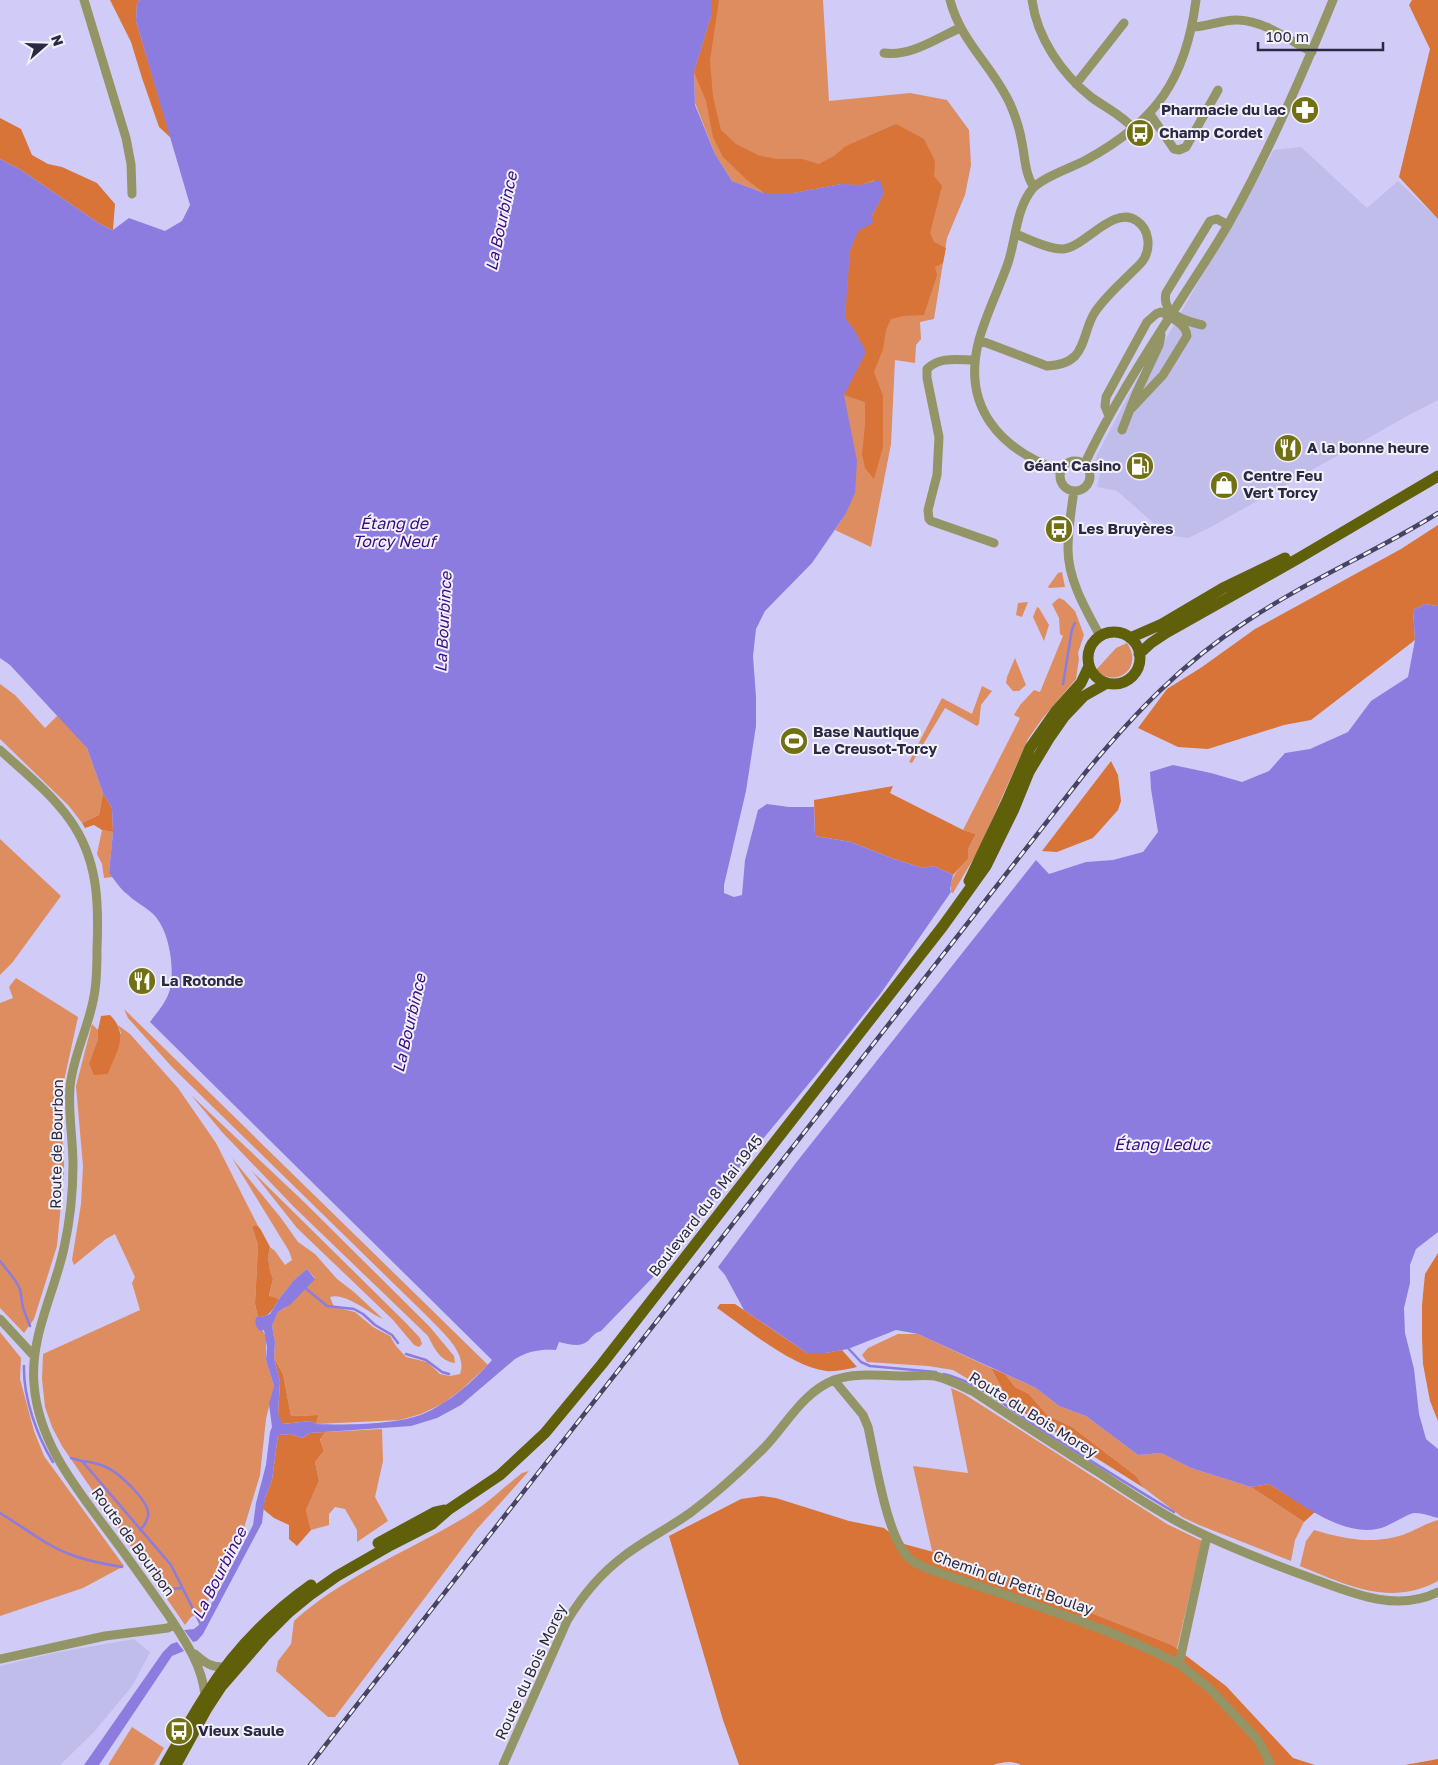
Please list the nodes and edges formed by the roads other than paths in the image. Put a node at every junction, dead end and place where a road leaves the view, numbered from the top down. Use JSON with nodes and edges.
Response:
{"nodes":[{"id":1,"x":84,"y":0,"type":"edge"},
{"id":2,"x":950,"y":0,"type":"edge"},
{"id":3,"x":1032,"y":0,"type":"edge"},
{"id":4,"x":1196,"y":0,"type":"edge"},
{"id":5,"x":1333,"y":0,"type":"edge"},
{"id":6,"x":1124,"y":23,"type":"dead end"},
{"id":7,"x":1193,"y":27,"type":"junction"},
{"id":8,"x":960,"y":28,"type":"junction"},
{"id":9,"x":1312,"y":52,"type":"junction"},
{"id":10,"x":884,"y":53,"type":"dead end"},
{"id":11,"x":1076,"y":84,"type":"junction"},
{"id":12,"x":1218,"y":90,"type":"dead end"},
{"id":13,"x":1150,"y":114,"type":"junction"},
{"id":14,"x":1134,"y":129,"type":"junction"},
{"id":15,"x":1034,"y":187,"type":"junction"},
{"id":16,"x":132,"y":194,"type":"dead end"},
{"id":17,"x":1228,"y":224,"type":"junction"},
{"id":18,"x":1016,"y":234,"type":"junction"},
{"id":19,"x":1167,"y":321,"type":"junction"},
{"id":20,"x":1202,"y":325,"type":"dead end"},
{"id":21,"x":979,"y":340,"type":"junction"},
{"id":22,"x":975,"y":360,"type":"junction"},
{"id":23,"x":1131,"y":409,"type":"junction"},
{"id":24,"x":1109,"y":416,"type":"junction"},
{"id":25,"x":1122,"y":430,"type":"dead end"},
{"id":26,"x":1084,"y":465,"type":"junction"},
{"id":27,"x":1061,"y":472,"type":"junction"},
{"id":28,"x":1438,"y":476,"type":"edge"},
{"id":29,"x":1074,"y":491,"type":"junction"},
{"id":30,"x":1346,"y":529,"type":"junction"},
{"id":31,"x":994,"y":543,"type":"dead end"},
{"id":32,"x":1100,"y":636,"type":"junction"},
{"id":33,"x":1130,"y":638,"type":"junction"},
{"id":34,"x":1139,"y":654,"type":"junction"},
{"id":35,"x":1089,"y":666,"type":"junction"},
{"id":36,"x":1107,"y":683,"type":"junction"},
{"id":37,"x":0,"y":750,"type":"edge"},
{"id":38,"x":963,"y":896,"type":"junction"},
{"id":39,"x":0,"y":1319,"type":"edge"},
{"id":40,"x":34,"y":1356,"type":"junction"},
{"id":41,"x":834,"y":1380,"type":"junction"},
{"id":42,"x":448,"y":1510,"type":"junction"},
{"id":43,"x":1207,"y":1536,"type":"junction"},
{"id":44,"x":1438,"y":1592,"type":"edge"},
{"id":45,"x":174,"y":1624,"type":"junction"},
{"id":46,"x":191,"y":1650,"type":"junction"},
{"id":47,"x":0,"y":1659,"type":"edge"},
{"id":48,"x":1178,"y":1664,"type":"junction"},
{"id":49,"x":226,"y":1667,"type":"junction"},
{"id":50,"x":206,"y":1695,"type":"junction"},
{"id":51,"x":166,"y":1765,"type":"edge"},
{"id":52,"x":176,"y":1765,"type":"edge"},
{"id":53,"x":503,"y":1765,"type":"edge"},
{"id":54,"x":1268,"y":1765,"type":"edge"}],
"edges":[{"from":1,"to":16,"type":"street"},
{"from":2,"to":8,"type":"street"},
{"from":3,"to":11,"type":"street"},
{"from":4,"to":7,"type":"street"},
{"from":5,"to":9,"type":"street"},
{"from":6,"to":11,"type":"street"},
{"from":7,"to":9,"type":"street"},
{"from":7,"to":13,"type":"street"},
{"from":8,"to":10,"type":"street"},
{"from":8,"to":15,"type":"street"},
{"from":9,"to":17,"type":"street"},
{"from":11,"to":14,"type":"street"},
{"from":12,"to":13,"type":"street"},
{"from":13,"to":14,"type":"street"},
{"from":14,"to":15,"type":"street"},
{"from":15,"to":18,"type":"street"},
{"from":17,"to":19,"type":"street","bridge":true},
{"from":17,"to":20,"type":"street"},
{"from":18,"to":21,"type":"street"},
{"from":18,"to":21,"type":"street"},
{"from":19,"to":23,"type":"street"},
{"from":19,"to":24,"type":"street"},
{"from":21,"to":22,"type":"street"},
{"from":22,"to":27,"type":"street"},
{"from":22,"to":31,"type":"street"},
{"from":23,"to":24,"type":"street"},
{"from":23,"to":25,"type":"street"},
{"from":24,"to":26,"type":"street"},
{"from":26,"to":27,"type":"street"},
{"from":26,"to":29,"type":"street"},
{"from":27,"to":29,"type":"street"},
{"from":28,"to":30,"type":"main road"},
{"from":29,"to":32,"type":"street"},
{"from":30,"to":33,"type":"main road"},
{"from":30,"to":34,"type":"main road"},
{"from":32,"to":33,"type":"main road"},
{"from":32,"to":35,"type":"main road"},
{"from":33,"to":34,"type":"main road"},
{"from":34,"to":36,"type":"main road"},
{"from":35,"to":36,"type":"main road"},
{"from":35,"to":38,"type":"main road","name":"Boulevard du 8 Mai 1945"},
{"from":36,"to":38,"type":"main road","name":"Boulevard du 8 Mai 1945"},
{"from":37,"to":40,"type":"street","name":"Route de Bourbon"},
{"from":38,"to":42,"type":"main road","name":"Boulevard du 8 Mai 1945"},
{"from":39,"to":40,"type":"street"},
{"from":40,"to":45,"type":"street","name":"Route de Bourbon"},
{"from":41,"to":43,"type":"street","name":"Route du Bois Morey"},
{"from":41,"to":48,"type":"street","name":"Chemin du Petit Boulay"},
{"from":41,"to":53,"type":"street","name":"Route du Bois Morey"},
{"from":42,"to":49,"type":"main road","name":"Boulevard du 8 Mai 1945"},
{"from":42,"to":52,"type":"main road","name":"Boulevard du 8 Mai 1945"},
{"from":43,"to":44,"type":"street","name":"Route du Bois Morey"},
{"from":43,"to":48,"type":"street"},
{"from":45,"to":46,"type":"street","name":"Route de Bourbon"},
{"from":45,"to":47,"type":"street"},
{"from":46,"to":49,"type":"street","name":"Route de Bourbon"},
{"from":46,"to":50,"type":"street","name":"Route de Bourbon"},
{"from":48,"to":54,"type":"street","name":"Chemin du Petit Boulay"},
{"from":49,"to":50,"type":"main road","name":"Boulevard du 8 Mai 1945"},
{"from":50,"to":51,"type":"main road","name":"Boulevard du 8 Mai 1945"}]}
